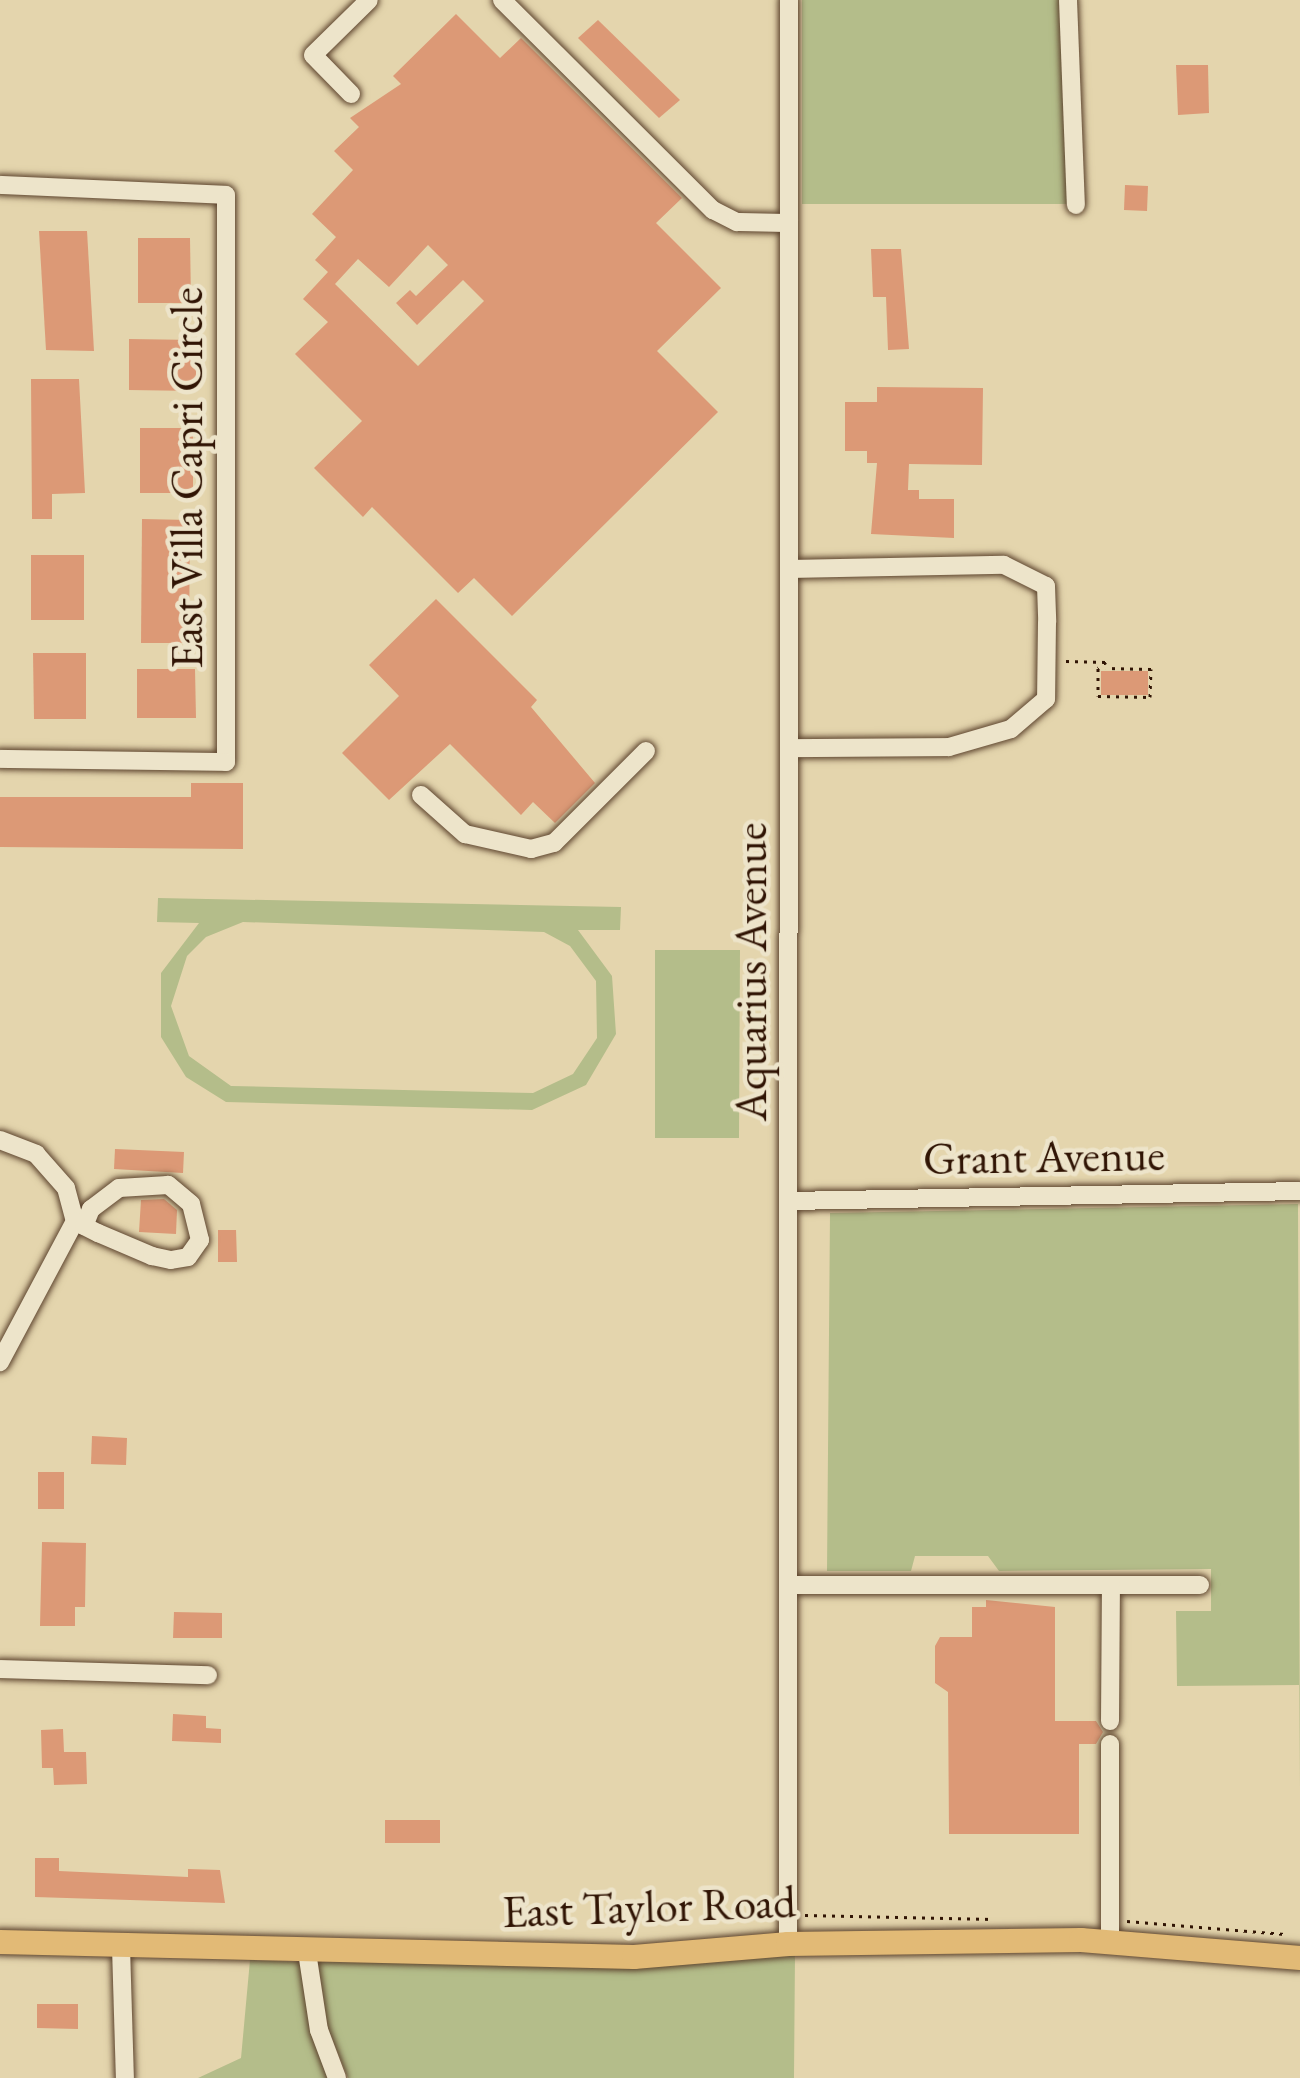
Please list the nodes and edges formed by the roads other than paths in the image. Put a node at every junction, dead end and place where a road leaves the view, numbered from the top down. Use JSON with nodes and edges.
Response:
{"nodes":[{"id":1,"x":369,"y":0,"type":"edge"},
{"id":2,"x":502,"y":0,"type":"edge"},
{"id":3,"x":789,"y":0,"type":"edge"},
{"id":4,"x":1067,"y":0,"type":"edge"},
{"id":5,"x":351,"y":94,"type":"dead end"},
{"id":6,"x":0,"y":185,"type":"edge"},
{"id":7,"x":1076,"y":206,"type":"dead end"},
{"id":8,"x":789,"y":223,"type":"junction"},
{"id":9,"x":790,"y":569,"type":"junction"},
{"id":10,"x":790,"y":748,"type":"junction"},
{"id":11,"x":646,"y":751,"type":"dead end"},
{"id":12,"x":0,"y":759,"type":"edge"},
{"id":13,"x":421,"y":795,"type":"dead end"},
{"id":14,"x":0,"y":1140,"type":"edge"},
{"id":15,"x":1300,"y":1191,"type":"edge"},
{"id":16,"x":790,"y":1201,"type":"junction"},
{"id":17,"x":79,"y":1223,"type":"junction"},
{"id":18,"x":0,"y":1362,"type":"edge"},
{"id":19,"x":790,"y":1585,"type":"junction"},
{"id":20,"x":1111,"y":1585,"type":"junction"},
{"id":21,"x":1200,"y":1585,"type":"dead end"},
{"id":22,"x":0,"y":1669,"type":"edge"},
{"id":23,"x":208,"y":1675,"type":"dead end"},
{"id":24,"x":1110,"y":1720,"type":"dead end"},
{"id":25,"x":1110,"y":1744,"type":"dead end"},
{"id":26,"x":1118,"y":1931,"type":"junction"},
{"id":27,"x":0,"y":1942,"type":"edge"},
{"id":28,"x":788,"y":1944,"type":"junction"},
{"id":29,"x":121,"y":1947,"type":"junction"},
{"id":30,"x":307,"y":1952,"type":"junction"},
{"id":31,"x":1300,"y":1958,"type":"edge"},
{"id":32,"x":125,"y":2078,"type":"edge"},
{"id":33,"x":337,"y":2078,"type":"edge"}],
"edges":[{"from":1,"to":5,"type":"street"},
{"from":2,"to":8,"type":"street"},
{"from":3,"to":8,"type":"street","name":"Aquarius Avenue"},
{"from":4,"to":7,"type":"street"},
{"from":6,"to":12,"type":"street","name":"East Villa Capri Circle"},
{"from":8,"to":9,"type":"street","name":"Aquarius Avenue"},
{"from":9,"to":10,"type":"street","name":"Aquarius Avenue"},
{"from":9,"to":10,"type":"street"},
{"from":10,"to":16,"type":"street","name":"Aquarius Avenue"},
{"from":11,"to":13,"type":"street"},
{"from":14,"to":17,"type":"street"},
{"from":15,"to":16,"type":"street","name":"Grant Avenue"},
{"from":16,"to":19,"type":"street","name":"Aquarius Avenue"},
{"from":17,"to":17,"type":"street"},
{"from":17,"to":18,"type":"street"},
{"from":19,"to":20,"type":"street"},
{"from":19,"to":28,"type":"street","name":"Aquarius Avenue"},
{"from":20,"to":21,"type":"street"},
{"from":20,"to":24,"type":"street"},
{"from":22,"to":23,"type":"street"},
{"from":25,"to":26,"type":"street"},
{"from":26,"to":28,"type":"main road","name":"East Taylor Road"},
{"from":26,"to":31,"type":"main road","name":"East Taylor Road"},
{"from":27,"to":29,"type":"main road","name":"East Taylor Road"},
{"from":28,"to":30,"type":"main road","name":"East Taylor Road"},
{"from":29,"to":30,"type":"main road","name":"East Taylor Road"},
{"from":29,"to":32,"type":"street"},
{"from":30,"to":33,"type":"street"}]}
